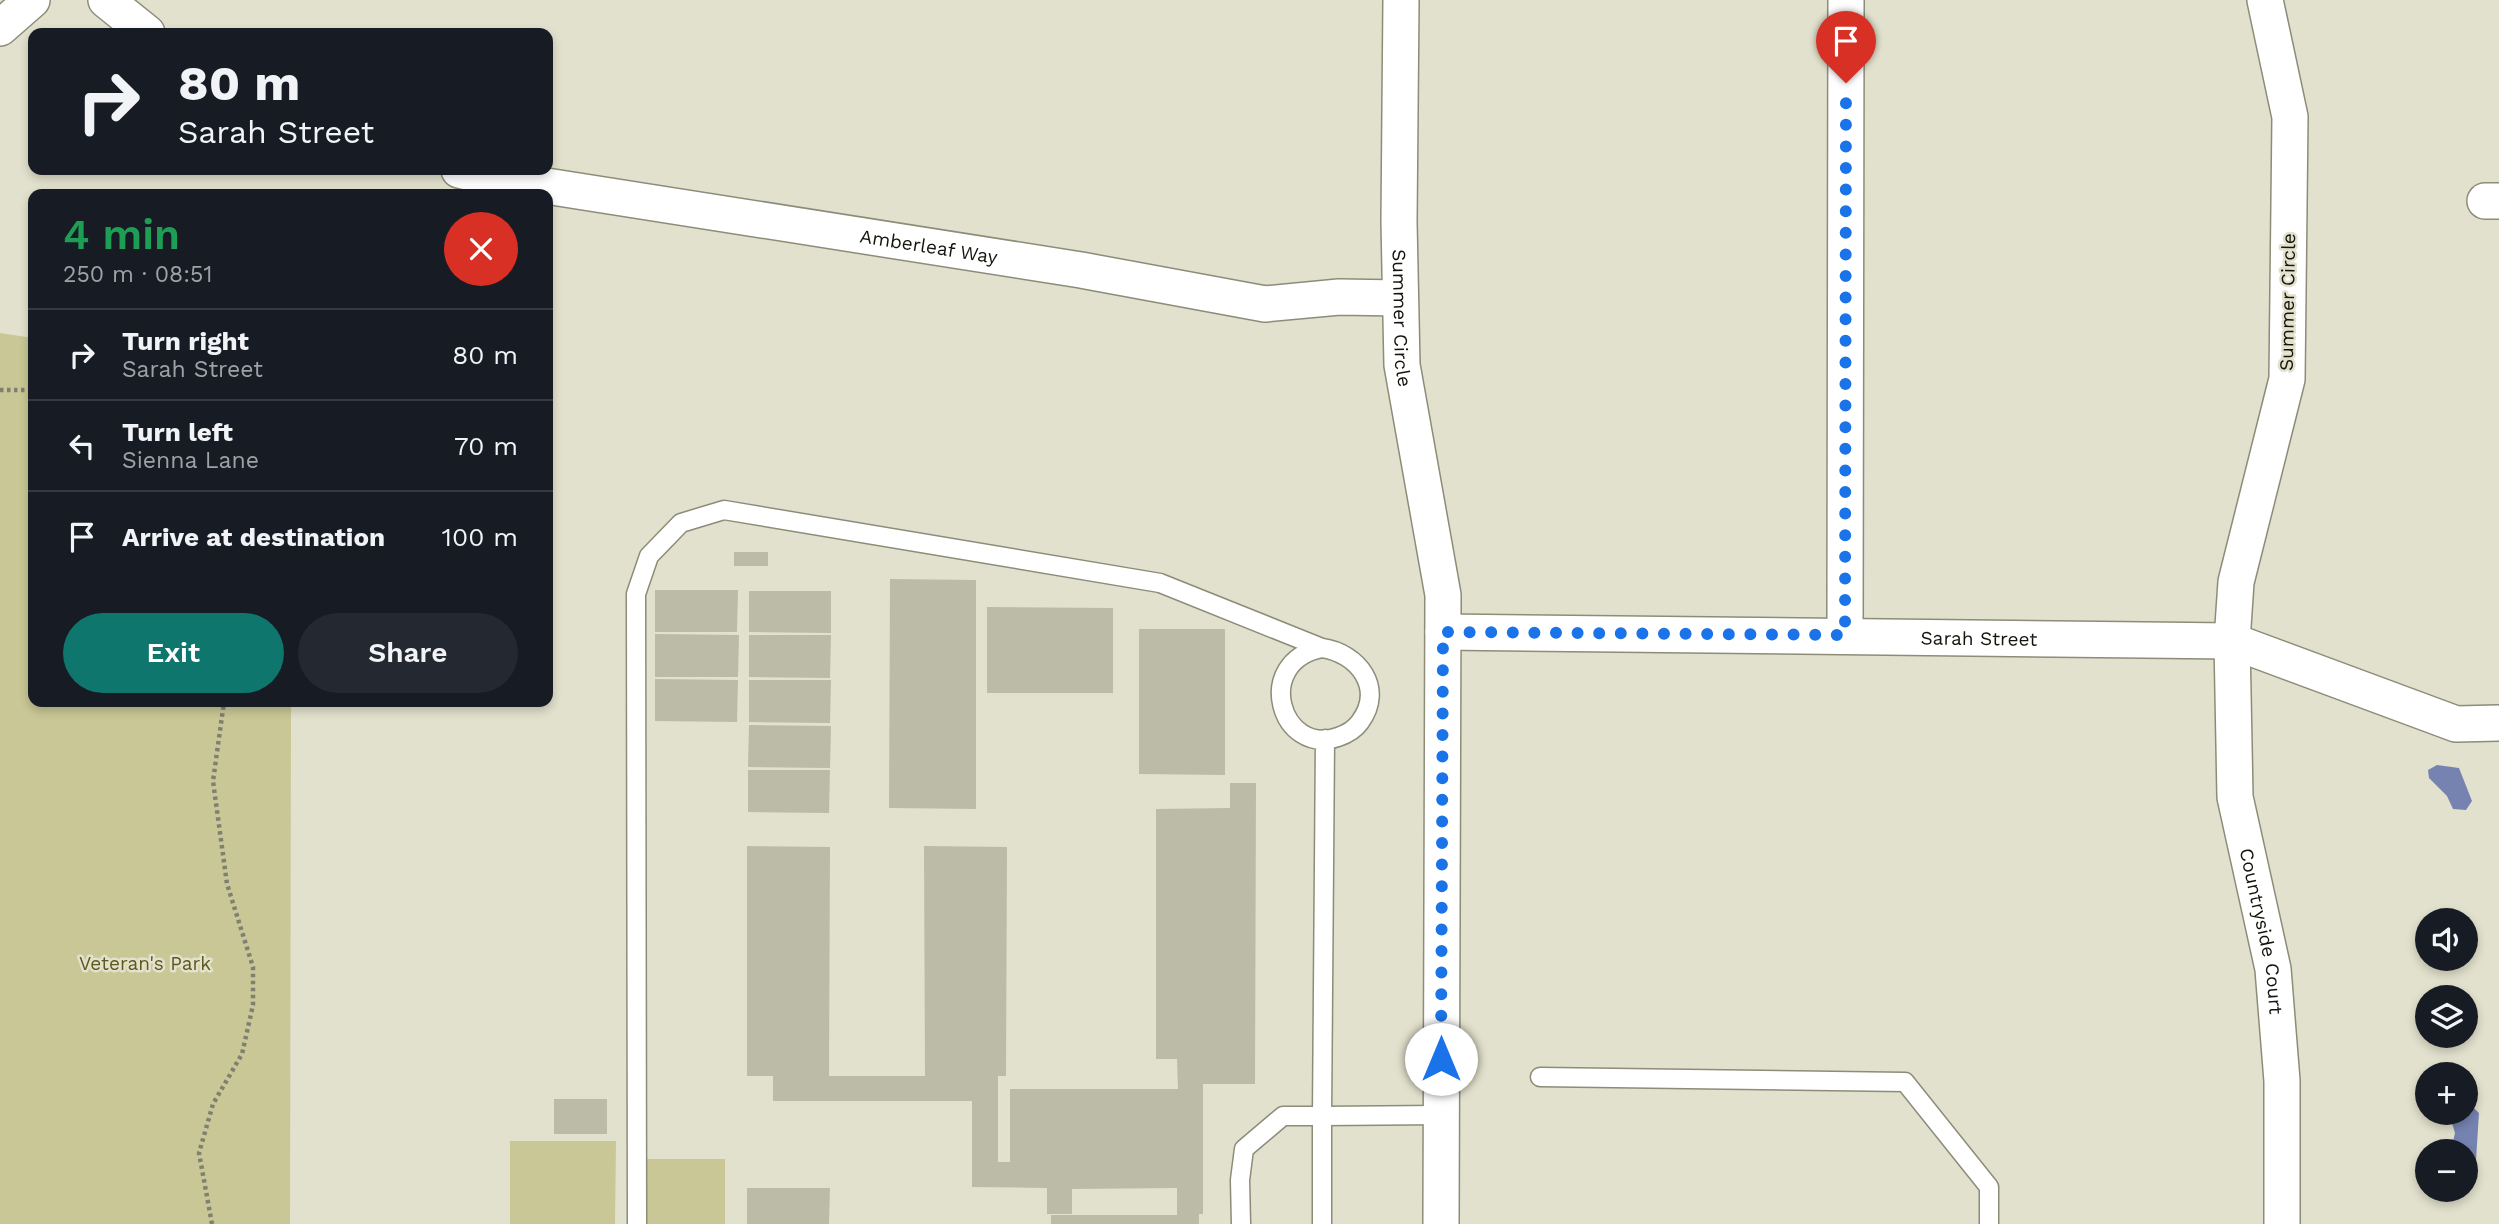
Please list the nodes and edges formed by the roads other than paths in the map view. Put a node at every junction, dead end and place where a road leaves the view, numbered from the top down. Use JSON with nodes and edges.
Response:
{"nodes":[{"id":1,"x":32,"y":0,"type":"edge"},
{"id":2,"x":106,"y":0,"type":"edge"},
{"id":3,"x":1401,"y":0,"type":"edge"},
{"id":4,"x":1846,"y":0,"type":"edge"},
{"id":5,"x":2265,"y":0,"type":"edge"},
{"id":6,"x":0,"y":28,"type":"edge"},
{"id":7,"x":141,"y":28,"type":"edge"},
{"id":8,"x":479,"y":175,"type":"edge"},
{"id":9,"x":1400,"y":298,"type":"junction"},
{"id":10,"x":1443,"y":632,"type":"junction"},
{"id":11,"x":1845,"y":635,"type":"junction"},
{"id":12,"x":2232,"y":642,"type":"junction"},
{"id":13,"x":1322,"y":648,"type":"junction"},
{"id":14,"x":2499,"y":723,"type":"edge"},
{"id":15,"x":1325,"y":739,"type":"junction"},
{"id":16,"x":1540,"y":1077,"type":"dead end"},
{"id":17,"x":1441,"y":1115,"type":"junction"},
{"id":18,"x":1322,"y":1116,"type":"junction"},
{"id":19,"x":637,"y":1224,"type":"edge"},
{"id":20,"x":1241,"y":1224,"type":"edge"},
{"id":21,"x":1322,"y":1224,"type":"edge"},
{"id":22,"x":1441,"y":1224,"type":"edge"},
{"id":23,"x":1989,"y":1224,"type":"edge"},
{"id":24,"x":2282,"y":1224,"type":"edge"}],
"edges":[{"from":1,"to":6,"type":"street"},
{"from":2,"to":7,"type":"street"},
{"from":3,"to":9,"type":"street","name":"Summer Circle"},
{"from":4,"to":11,"type":"street"},
{"from":5,"to":12,"type":"street","name":"Summer Circle"},
{"from":8,"to":9,"type":"street","name":"Amberleaf Way"},
{"from":9,"to":10,"type":"street","name":"Summer Circle"},
{"from":10,"to":11,"type":"street","name":"Sarah Street"},
{"from":10,"to":17,"type":"street","name":"Summer Circle"},
{"from":11,"to":12,"type":"street","name":"Sarah Street"},
{"from":12,"to":14,"type":"street","name":"Sarah Street"},
{"from":12,"to":24,"type":"street","name":"Countryside Court"},
{"from":13,"to":15,"type":"lane"},
{"from":13,"to":15,"type":"lane"},
{"from":13,"to":19,"type":"lane"},
{"from":15,"to":18,"type":"lane"},
{"from":16,"to":23,"type":"lane"},
{"from":17,"to":18,"type":"lane"},
{"from":17,"to":22,"type":"street","name":"Summer Circle"},
{"from":18,"to":20,"type":"lane"},
{"from":18,"to":21,"type":"lane"}]}
